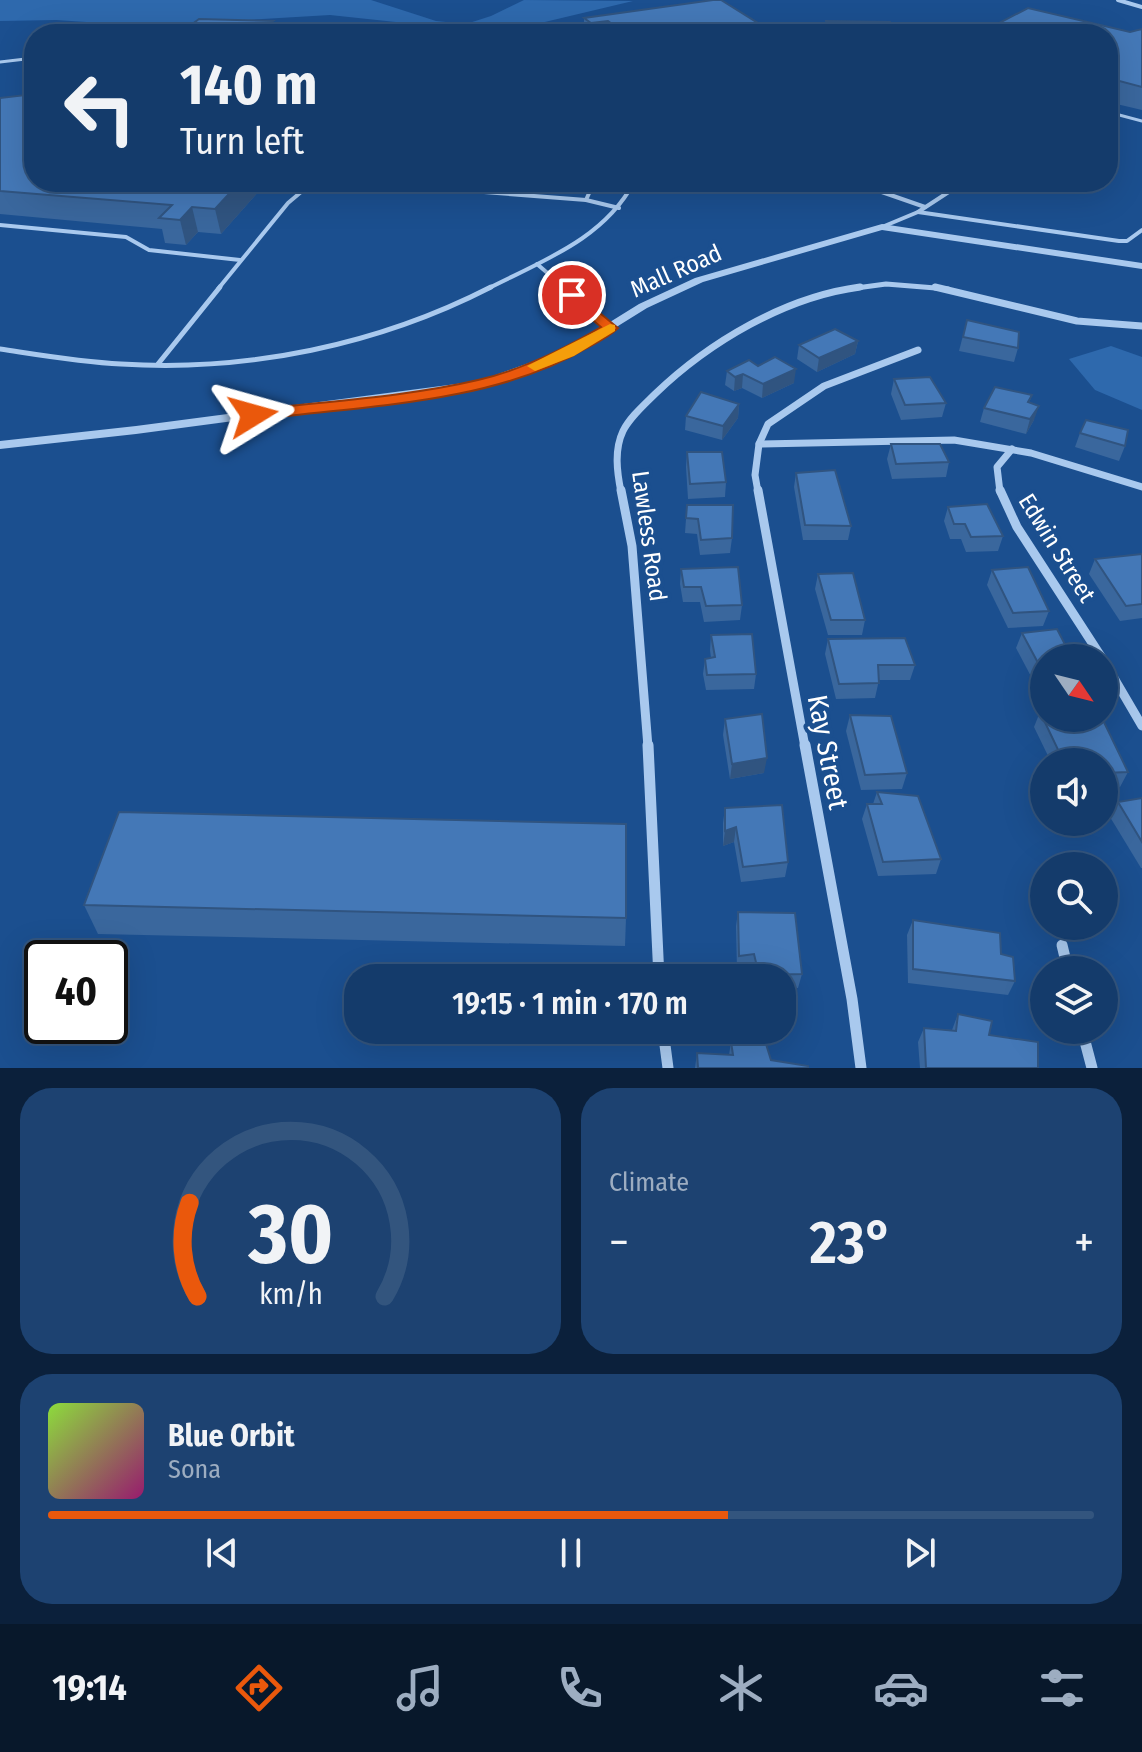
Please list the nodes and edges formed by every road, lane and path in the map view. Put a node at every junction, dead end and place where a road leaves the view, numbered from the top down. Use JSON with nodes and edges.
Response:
{"nodes":[{"id":1,"x":1118,"y":0,"type":"edge"},
{"id":2,"x":1142,"y":7,"type":"edge"},
{"id":3,"x":24,"y":59,"type":"edge"},
{"id":4,"x":0,"y":62,"type":"edge"},
{"id":5,"x":1118,"y":115,"type":"edge"},
{"id":6,"x":1142,"y":121,"type":"edge"},
{"id":7,"x":300,"y":192,"type":"edge"},
{"id":8,"x":483,"y":192,"type":"edge"},
{"id":9,"x":590,"y":192,"type":"edge"},
{"id":10,"x":628,"y":192,"type":"edge"},
{"id":11,"x":882,"y":192,"type":"edge"},
{"id":12,"x":948,"y":192,"type":"edge"},
{"id":13,"x":586,"y":200,"type":"junction"},
{"id":14,"x":925,"y":207,"type":"junction"},
{"id":15,"x":619,"y":208,"type":"junction"},
{"id":16,"x":918,"y":212,"type":"junction"},
{"id":17,"x":0,"y":225,"type":"edge"},
{"id":18,"x":882,"y":227,"type":"junction"},
{"id":19,"x":1142,"y":230,"type":"edge"},
{"id":20,"x":240,"y":260,"type":"junction"},
{"id":21,"x":537,"y":264,"type":"junction"},
{"id":22,"x":1142,"y":266,"type":"edge"},
{"id":23,"x":1142,"y":326,"type":"edge"},
{"id":24,"x":611,"y":328,"type":"junction"},
{"id":25,"x":0,"y":349,"type":"edge"},
{"id":26,"x":918,"y":350,"type":"dead end"},
{"id":27,"x":158,"y":364,"type":"junction"},
{"id":28,"x":759,"y":444,"type":"junction"},
{"id":29,"x":0,"y":445,"type":"edge"},
{"id":30,"x":1012,"y":449,"type":"junction"},
{"id":31,"x":1142,"y":487,"type":"edge"},
{"id":32,"x":1093,"y":644,"type":"edge"},
{"id":33,"x":1118,"y":685,"type":"edge"},
{"id":34,"x":1142,"y":726,"type":"edge"},
{"id":35,"x":1062,"y":945,"type":"dead end"},
{"id":36,"x":1065,"y":956,"type":"edge"},
{"id":37,"x":658,"y":964,"type":"edge"},
{"id":38,"x":665,"y":1044,"type":"edge"},
{"id":39,"x":1086,"y":1044,"type":"edge"},
{"id":40,"x":668,"y":1068,"type":"edge"},
{"id":41,"x":861,"y":1068,"type":"edge"},
{"id":42,"x":1092,"y":1068,"type":"edge"}],
"edges":[{"from":1,"to":2,"type":"street"},
{"from":3,"to":4,"type":"lane"},
{"from":5,"to":6,"type":"lane"},
{"from":7,"to":20,"type":"lane"},
{"from":8,"to":13,"type":"lane"},
{"from":9,"to":13,"type":"lane"},
{"from":10,"to":15,"type":"lane"},
{"from":11,"to":14,"type":"lane"},
{"from":12,"to":14,"type":"lane"},
{"from":13,"to":15,"type":"lane"},
{"from":14,"to":16,"type":"lane"},
{"from":15,"to":21,"type":"lane"},
{"from":16,"to":18,"type":"lane"},
{"from":16,"to":19,"type":"lane"},
{"from":17,"to":20,"type":"lane"},
{"from":18,"to":22,"type":"street","name":"Mall Road"},
{"from":18,"to":24,"type":"street","name":"Mall Road"},
{"from":20,"to":27,"type":"lane"},
{"from":21,"to":24,"type":"lane"},
{"from":21,"to":27,"type":"lane"},
{"from":23,"to":37,"type":"street","name":"Lawless Road"},
{"from":24,"to":29,"type":"street","name":"Mall Road"},
{"from":25,"to":27,"type":"lane"},
{"from":26,"to":28,"type":"street"},
{"from":28,"to":30,"type":"street"},
{"from":28,"to":41,"type":"street","name":"Kay Street"},
{"from":30,"to":31,"type":"street","name":"Edwin Street"},
{"from":30,"to":32,"type":"street","name":"Edwin Street"},
{"from":33,"to":34,"type":"street","name":"Edwin Street"},
{"from":35,"to":36,"type":"street"},
{"from":38,"to":40,"type":"street"},
{"from":39,"to":42,"type":"street"}]}
